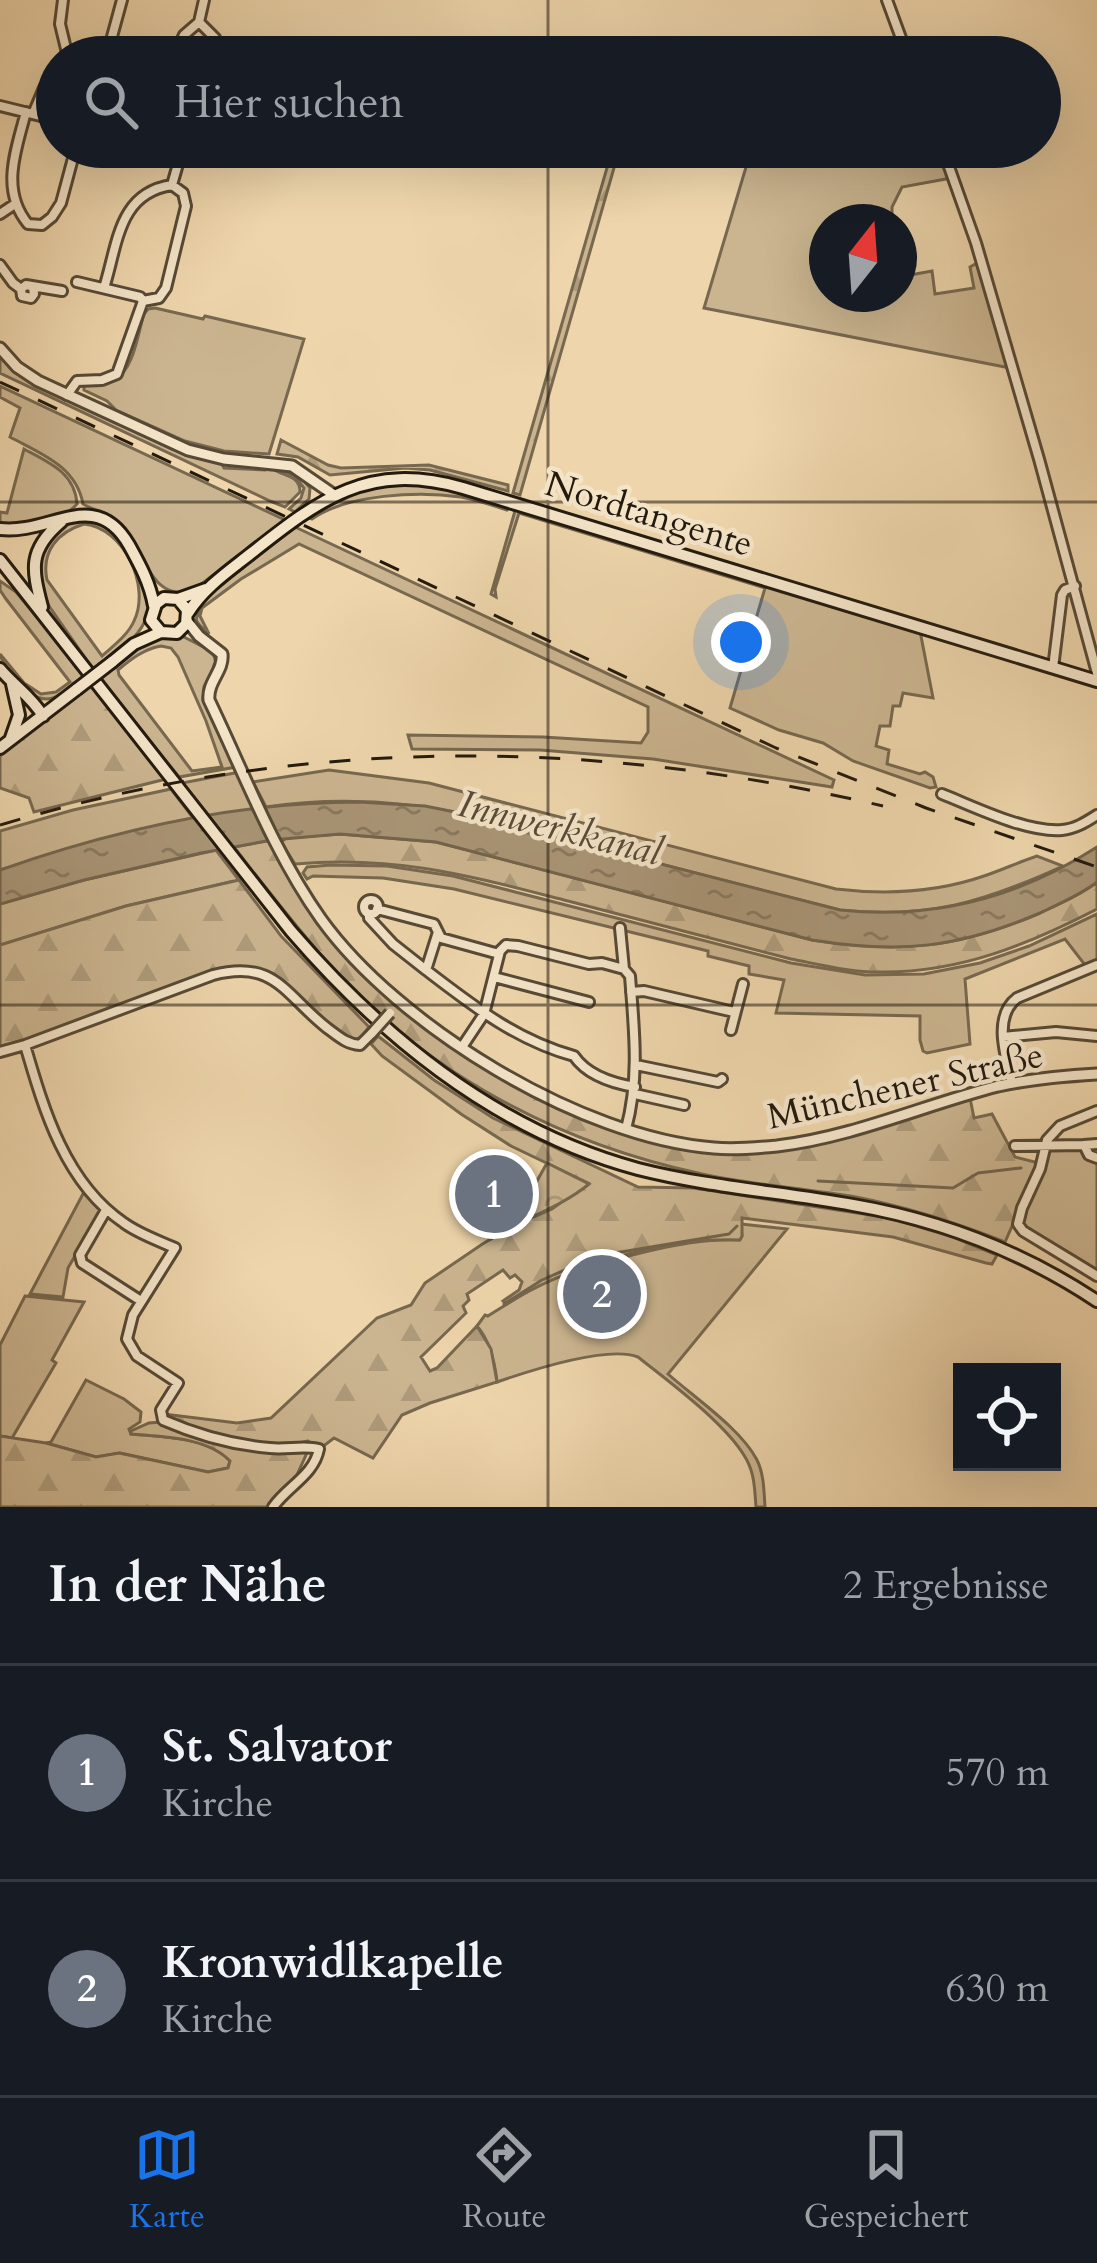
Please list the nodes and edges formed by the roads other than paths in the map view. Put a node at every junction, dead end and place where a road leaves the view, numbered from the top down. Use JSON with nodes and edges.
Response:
{"nodes":[{"id":1,"x":63,"y":0,"type":"edge"},
{"id":2,"x":122,"y":0,"type":"edge"},
{"id":3,"x":204,"y":0,"type":"edge"},
{"id":4,"x":887,"y":0,"type":"edge"},
{"id":5,"x":199,"y":22,"type":"junction"},
{"id":6,"x":63,"y":36,"type":"edge"},
{"id":7,"x":112,"y":36,"type":"edge"},
{"id":8,"x":184,"y":36,"type":"edge"},
{"id":9,"x":213,"y":36,"type":"edge"},
{"id":10,"x":900,"y":36,"type":"edge"},
{"id":11,"x":36,"y":101,"type":"edge"},
{"id":12,"x":0,"y":106,"type":"edge"},
{"id":13,"x":29,"y":113,"type":"junction"},
{"id":14,"x":36,"y":115,"type":"edge"},
{"id":15,"x":70,"y":168,"type":"edge"},
{"id":16,"x":177,"y":168,"type":"edge"},
{"id":17,"x":949,"y":168,"type":"edge"},
{"id":18,"x":172,"y":185,"type":"junction"},
{"id":19,"x":15,"y":204,"type":"junction"},
{"id":20,"x":0,"y":214,"type":"edge"},
{"id":21,"x":0,"y":265,"type":"edge"},
{"id":22,"x":76,"y":282,"type":"dead end"},
{"id":23,"x":104,"y":288,"type":"junction"},
{"id":24,"x":62,"y":291,"type":"dead end"},
{"id":25,"x":143,"y":301,"type":"junction"},
{"id":26,"x":0,"y":348,"type":"edge"},
{"id":27,"x":68,"y":395,"type":"junction"},
{"id":28,"x":328,"y":498,"type":"junction"},
{"id":29,"x":70,"y":518,"type":"junction"},
{"id":30,"x":0,"y":529,"type":"edge"},
{"id":31,"x":0,"y":560,"type":"edge"},
{"id":32,"x":0,"y":578,"type":"edge"},
{"id":33,"x":147,"y":578,"type":"junction"},
{"id":34,"x":1075,"y":586,"type":"junction"},
{"id":35,"x":206,"y":589,"type":"junction"},
{"id":36,"x":26,"y":592,"type":"junction"},
{"id":37,"x":174,"y":598,"type":"junction"},
{"id":38,"x":152,"y":612,"type":"junction"},
{"id":39,"x":44,"y":615,"type":"junction"},
{"id":40,"x":188,"y":617,"type":"junction"},
{"id":41,"x":161,"y":632,"type":"junction"},
{"id":42,"x":177,"y":633,"type":"junction"},
{"id":43,"x":134,"y":644,"type":"junction"},
{"id":44,"x":207,"y":644,"type":"junction"},
{"id":45,"x":1053,"y":668,"type":"junction"},
{"id":46,"x":0,"y":669,"type":"edge"},
{"id":47,"x":1097,"y":677,"type":"edge"},
{"id":48,"x":12,"y":687,"type":"junction"},
{"id":49,"x":32,"y":699,"type":"junction"},
{"id":50,"x":63,"y":700,"type":"junction"},
{"id":51,"x":39,"y":718,"type":"junction"},
{"id":52,"x":5,"y":745,"type":"edge"},
{"id":53,"x":942,"y":794,"type":"dead end"},
{"id":54,"x":1097,"y":815,"type":"edge"},
{"id":55,"x":620,"y":928,"type":"dead end"},
{"id":56,"x":438,"y":932,"type":"junction"},
{"id":57,"x":500,"y":954,"type":"junction"},
{"id":58,"x":1097,"y":964,"type":"edge"},
{"id":59,"x":624,"y":969,"type":"junction"},
{"id":60,"x":426,"y":970,"type":"junction"},
{"id":61,"x":494,"y":976,"type":"junction"},
{"id":62,"x":743,"y":984,"type":"dead end"},
{"id":63,"x":631,"y":992,"type":"junction"},
{"id":64,"x":400,"y":1001,"type":"junction"},
{"id":65,"x":589,"y":1002,"type":"dead end"},
{"id":66,"x":734,"y":1012,"type":"junction"},
{"id":67,"x":484,"y":1014,"type":"junction"},
{"id":68,"x":731,"y":1030,"type":"dead end"},
{"id":69,"x":1003,"y":1036,"type":"junction"},
{"id":70,"x":1097,"y":1036,"type":"edge"},
{"id":71,"x":25,"y":1045,"type":"junction"},
{"id":72,"x":462,"y":1047,"type":"junction"},
{"id":73,"x":0,"y":1052,"type":"edge"},
{"id":74,"x":636,"y":1065,"type":"junction"},
{"id":75,"x":1097,"y":1074,"type":"edge"},
{"id":76,"x":722,"y":1079,"type":"dead end"},
{"id":77,"x":1012,"y":1083,"type":"junction"},
{"id":78,"x":635,"y":1090,"type":"junction"},
{"id":79,"x":684,"y":1105,"type":"dead end"},
{"id":80,"x":1097,"y":1111,"type":"edge"},
{"id":81,"x":626,"y":1129,"type":"junction"},
{"id":82,"x":1097,"y":1144,"type":"edge"},
{"id":83,"x":1084,"y":1145,"type":"junction"},
{"id":84,"x":1015,"y":1146,"type":"dead end"},
{"id":85,"x":1044,"y":1147,"type":"junction"},
{"id":86,"x":1097,"y":1158,"type":"edge"},
{"id":87,"x":106,"y":1210,"type":"junction"},
{"id":88,"x":1097,"y":1276,"type":"edge"},
{"id":89,"x":141,"y":1301,"type":"junction"},
{"id":90,"x":1097,"y":1301,"type":"edge"},
{"id":91,"x":273,"y":1507,"type":"edge"}],
"edges":[{"from":1,"to":6,"type":"street"},
{"from":2,"to":7,"type":"street"},
{"from":3,"to":5,"type":"street"},
{"from":4,"to":10,"type":"street"},
{"from":5,"to":8,"type":"street"},
{"from":5,"to":9,"type":"street"},
{"from":11,"to":13,"type":"street"},
{"from":12,"to":13,"type":"street"},
{"from":13,"to":14,"type":"street"},
{"from":13,"to":19,"type":"street"},
{"from":15,"to":19,"type":"street"},
{"from":16,"to":18,"type":"street"},
{"from":17,"to":34,"type":"street"},
{"from":18,"to":23,"type":"street"},
{"from":18,"to":25,"type":"street"},
{"from":19,"to":20,"type":"street"},
{"from":21,"to":24,"type":"street"},
{"from":22,"to":23,"type":"street"},
{"from":23,"to":25,"type":"street"},
{"from":25,"to":27,"type":"street"},
{"from":26,"to":27,"type":"street"},
{"from":27,"to":28,"type":"street"},
{"from":28,"to":35,"type":"main road","name":"Nordtangente"},
{"from":28,"to":45,"type":"main road","name":"Nordtangente"},
{"from":29,"to":30,"type":"main road"},
{"from":29,"to":33,"type":"main road"},
{"from":29,"to":39,"type":"main road"},
{"from":31,"to":36,"type":"main road"},
{"from":32,"to":36,"type":"main road"},
{"from":33,"to":37,"type":"main road"},
{"from":33,"to":38,"type":"main road"},
{"from":34,"to":45,"type":"street"},
{"from":34,"to":47,"type":"street"},
{"from":35,"to":37,"type":"main road","name":"Nordtangente"},
{"from":35,"to":40,"type":"main road","name":"Nordtangente"},
{"from":36,"to":39,"type":"main road"},
{"from":37,"to":38,"type":"main road"},
{"from":37,"to":40,"type":"main road"},
{"from":38,"to":41,"type":"main road"},
{"from":38,"to":43,"type":"main road"},
{"from":39,"to":90,"type":"main road"},
{"from":40,"to":42,"type":"main road"},
{"from":40,"to":44,"type":"street"},
{"from":41,"to":42,"type":"main road"},
{"from":41,"to":43,"type":"main road"},
{"from":42,"to":44,"type":"street"},
{"from":43,"to":50,"type":"main road","bridge":true},
{"from":44,"to":64,"type":"street","name":"Münchener Straße"},
{"from":45,"to":47,"type":"main road","name":"Nordtangente"},
{"from":46,"to":48,"type":"main road"},
{"from":48,"to":49,"type":"main road"},
{"from":48,"to":51,"type":"main road"},
{"from":48,"to":52,"type":"main road"},
{"from":49,"to":50,"type":"main road"},
{"from":49,"to":51,"type":"main road"},
{"from":50,"to":51,"type":"main road"},
{"from":51,"to":52,"type":"main road"},
{"from":53,"to":54,"type":"street"},
{"from":55,"to":59,"type":"street"},
{"from":56,"to":57,"type":"street"},
{"from":56,"to":60,"type":"street"},
{"from":56,"to":60,"type":"street"},
{"from":57,"to":59,"type":"street"},
{"from":57,"to":61,"type":"street"},
{"from":58,"to":69,"type":"street"},
{"from":59,"to":63,"type":"street"},
{"from":60,"to":67,"type":"street"},
{"from":61,"to":65,"type":"street"},
{"from":61,"to":67,"type":"street"},
{"from":62,"to":66,"type":"street"},
{"from":63,"to":66,"type":"street"},
{"from":63,"to":74,"type":"street"},
{"from":64,"to":71,"type":"street","bridge":true},
{"from":64,"to":72,"type":"street","name":"Münchener Straße"},
{"from":66,"to":68,"type":"street"},
{"from":67,"to":72,"type":"street"},
{"from":67,"to":78,"type":"street"},
{"from":69,"to":70,"type":"street"},
{"from":69,"to":77,"type":"street"},
{"from":71,"to":73,"type":"street"},
{"from":71,"to":87,"type":"street"},
{"from":72,"to":81,"type":"street","name":"Münchener Straße"},
{"from":74,"to":76,"type":"street"},
{"from":74,"to":78,"type":"street"},
{"from":75,"to":77,"type":"street","name":"Münchener Straße"},
{"from":77,"to":81,"type":"street","name":"Münchener Straße"},
{"from":78,"to":79,"type":"street"},
{"from":78,"to":81,"type":"street"},
{"from":80,"to":85,"type":"street"},
{"from":82,"to":83,"type":"street"},
{"from":83,"to":85,"type":"street"},
{"from":83,"to":86,"type":"street"},
{"from":84,"to":85,"type":"street"},
{"from":85,"to":88,"type":"street"},
{"from":87,"to":89,"type":"street"},
{"from":87,"to":89,"type":"street"},
{"from":89,"to":91,"type":"street"}]}
